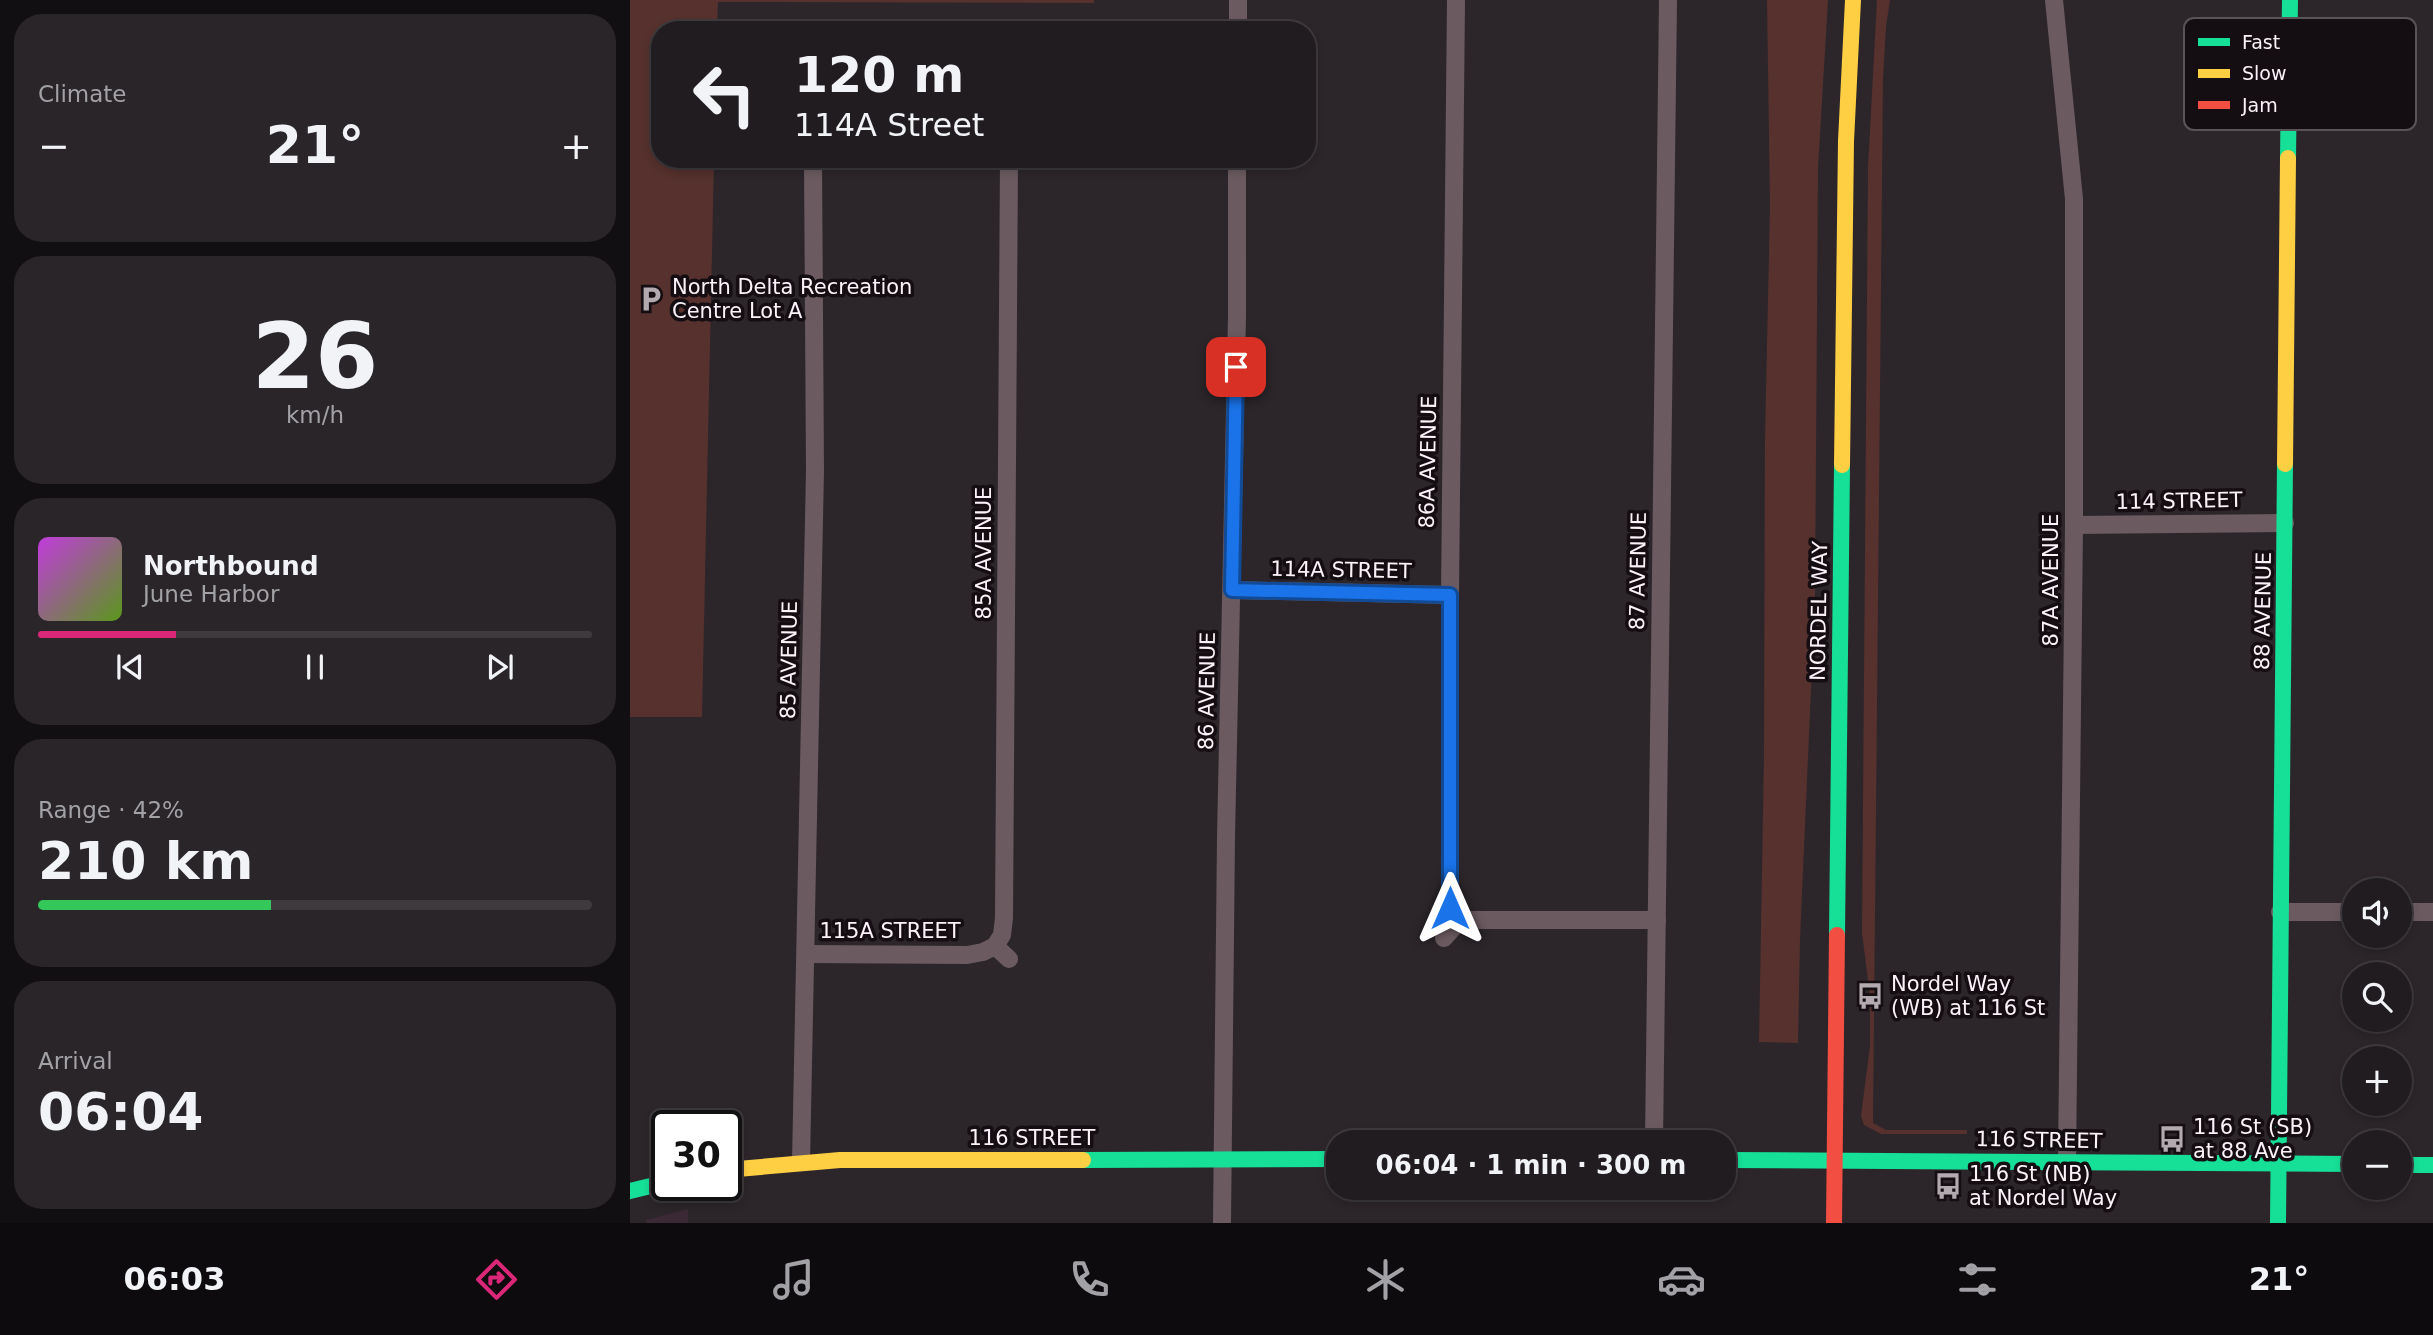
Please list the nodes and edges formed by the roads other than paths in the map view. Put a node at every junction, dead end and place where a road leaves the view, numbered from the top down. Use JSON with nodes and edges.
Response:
{"nodes":[{"id":1,"x":1238,"y":0,"type":"edge"},
{"id":2,"x":1456,"y":0,"type":"edge"},
{"id":3,"x":1668,"y":0,"type":"edge"},
{"id":4,"x":1853,"y":0,"type":"edge"},
{"id":5,"x":2054,"y":0,"type":"edge"},
{"id":6,"x":2290,"y":0,"type":"edge"},
{"id":7,"x":2290,"y":18,"type":"edge"},
{"id":8,"x":1238,"y":21,"type":"edge"},
{"id":9,"x":2289,"y":130,"type":"edge"},
{"id":10,"x":813,"y":168,"type":"edge"},
{"id":11,"x":1009,"y":168,"type":"edge"},
{"id":12,"x":1237,"y":168,"type":"edge"},
{"id":13,"x":2285,"y":523,"type":"junction"},
{"id":14,"x":2074,"y":525,"type":"junction"},
{"id":15,"x":1232,"y":590,"type":"junction"},
{"id":16,"x":1450,"y":595,"type":"junction"},
{"id":17,"x":2280,"y":912,"type":"junction"},
{"id":18,"x":2342,"y":912,"type":"edge"},
{"id":19,"x":2412,"y":912,"type":"edge"},
{"id":20,"x":2433,"y":912,"type":"edge"},
{"id":21,"x":1460,"y":920,"type":"junction"},
{"id":22,"x":1657,"y":920,"type":"junction"},
{"id":23,"x":1444,"y":938,"type":"dead end"},
{"id":24,"x":995,"y":946,"type":"junction"},
{"id":25,"x":806,"y":954,"type":"junction"},
{"id":26,"x":1009,"y":960,"type":"dead end"},
{"id":27,"x":1654,"y":1130,"type":"edge"},
{"id":28,"x":1222,"y":1159,"type":"junction"},
{"id":29,"x":1326,"y":1159,"type":"edge"},
{"id":30,"x":1736,"y":1160,"type":"edge"},
{"id":31,"x":1834,"y":1160,"type":"junction"},
{"id":32,"x":801,"y":1161,"type":"junction"},
{"id":33,"x":2067,"y":1161,"type":"junction"},
{"id":34,"x":2278,"y":1163,"type":"junction"},
{"id":35,"x":2342,"y":1164,"type":"edge"},
{"id":36,"x":2412,"y":1165,"type":"edge"},
{"id":37,"x":2433,"y":1165,"type":"edge"},
{"id":38,"x":742,"y":1168,"type":"edge"},
{"id":39,"x":651,"y":1186,"type":"edge"},
{"id":40,"x":630,"y":1191,"type":"edge"},
{"id":41,"x":1222,"y":1223,"type":"edge"},
{"id":42,"x":1834,"y":1223,"type":"edge"},
{"id":43,"x":2278,"y":1223,"type":"edge"}],
"edges":[{"from":1,"to":8,"type":"street"},
{"from":2,"to":16,"type":"street","name":"86A AVENUE"},
{"from":3,"to":22,"type":"street","name":"87 AVENUE"},
{"from":4,"to":31,"type":"street","name":"NORDEL WAY"},
{"from":5,"to":14,"type":"street","name":"87A AVENUE"},
{"from":6,"to":7,"type":"street","name":"88 AVENUE"},
{"from":9,"to":13,"type":"street","name":"88 AVENUE"},
{"from":10,"to":25,"type":"street","name":"85 AVENUE"},
{"from":11,"to":24,"type":"street","name":"85A AVENUE"},
{"from":12,"to":15,"type":"street","name":"86 AVENUE"},
{"from":13,"to":14,"type":"street","name":"114 STREET"},
{"from":13,"to":17,"type":"street","name":"88 AVENUE"},
{"from":14,"to":33,"type":"street","name":"87A AVENUE"},
{"from":15,"to":16,"type":"street","name":"114A STREET"},
{"from":15,"to":28,"type":"street","name":"86 AVENUE"},
{"from":16,"to":21,"type":"street","name":"86A AVENUE"},
{"from":17,"to":18,"type":"street"},
{"from":17,"to":34,"type":"street","name":"88 AVENUE"},
{"from":19,"to":20,"type":"street"},
{"from":21,"to":22,"type":"street"},
{"from":21,"to":23,"type":"street"},
{"from":22,"to":27,"type":"street","name":"87 AVENUE"},
{"from":24,"to":25,"type":"street","name":"115A STREET"},
{"from":24,"to":26,"type":"street"},
{"from":25,"to":32,"type":"street","name":"85 AVENUE"},
{"from":28,"to":29,"type":"street","name":"116 STREET"},
{"from":28,"to":32,"type":"street","name":"116 STREET"},
{"from":28,"to":41,"type":"street","name":"86 AVENUE"},
{"from":30,"to":31,"type":"street","name":"116 STREET"},
{"from":31,"to":33,"type":"street","name":"116 STREET"},
{"from":31,"to":42,"type":"street","name":"NORDEL WAY"},
{"from":32,"to":38,"type":"street","name":"116 STREET"},
{"from":33,"to":34,"type":"street","name":"116 STREET"},
{"from":34,"to":35,"type":"street","name":"116 STREET"},
{"from":34,"to":43,"type":"street","name":"88 AVENUE"},
{"from":36,"to":37,"type":"street"},
{"from":39,"to":40,"type":"street"}]}
